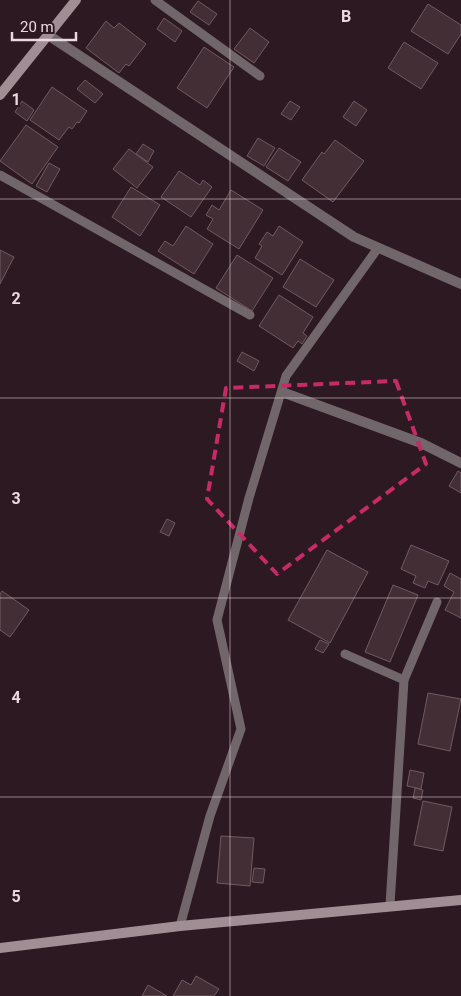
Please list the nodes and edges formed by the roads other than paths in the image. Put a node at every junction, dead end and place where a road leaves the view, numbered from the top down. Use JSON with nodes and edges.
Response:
{"nodes":[{"id":1,"x":76,"y":0,"type":"edge"},
{"id":2,"x":155,"y":0,"type":"edge"},
{"id":3,"x":48,"y":35,"type":"junction"},
{"id":4,"x":260,"y":76,"type":"dead end"},
{"id":5,"x":0,"y":95,"type":"edge"},
{"id":6,"x":0,"y":175,"type":"edge"},
{"id":7,"x":378,"y":248,"type":"junction"},
{"id":8,"x":461,"y":284,"type":"edge"},
{"id":9,"x":250,"y":315,"type":"dead end"},
{"id":10,"x":282,"y":392,"type":"junction"},
{"id":11,"x":461,"y":464,"type":"edge"},
{"id":12,"x":437,"y":602,"type":"dead end"},
{"id":13,"x":346,"y":654,"type":"dead end"},
{"id":14,"x":404,"y":680,"type":"junction"},
{"id":15,"x":461,"y":900,"type":"edge"},
{"id":16,"x":390,"y":905,"type":"junction"},
{"id":17,"x":180,"y":926,"type":"junction"},
{"id":18,"x":0,"y":948,"type":"edge"}],
"edges":[{"from":1,"to":3,"type":"street"},
{"from":2,"to":4,"type":"lane"},
{"from":3,"to":5,"type":"street"},
{"from":3,"to":7,"type":"street"},
{"from":6,"to":9,"type":"lane"},
{"from":7,"to":8,"type":"street"},
{"from":7,"to":10,"type":"lane"},
{"from":10,"to":11,"type":"street"},
{"from":10,"to":17,"type":"lane"},
{"from":12,"to":14,"type":"lane"},
{"from":13,"to":14,"type":"lane"},
{"from":14,"to":16,"type":"lane"},
{"from":15,"to":16,"type":"street"},
{"from":16,"to":17,"type":"street"},
{"from":17,"to":18,"type":"street"}]}
